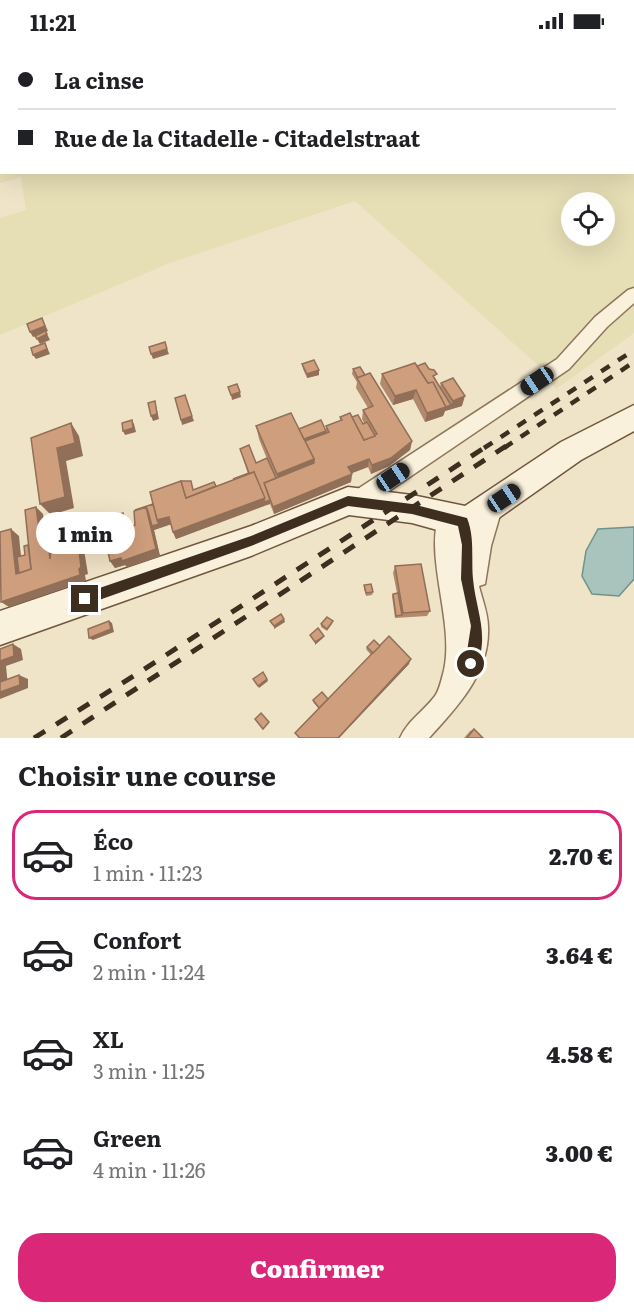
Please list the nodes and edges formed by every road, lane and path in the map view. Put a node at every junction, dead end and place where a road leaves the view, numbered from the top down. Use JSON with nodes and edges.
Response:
{"nodes":[{"id":1,"x":634,"y":294,"type":"edge"},
{"id":2,"x":634,"y":417,"type":"edge"},
{"id":3,"x":357,"y":501,"type":"junction"},
{"id":4,"x":494,"y":506,"type":"junction"},
{"id":5,"x":456,"y":519,"type":"junction"},
{"id":6,"x":477,"y":626,"type":"junction"},
{"id":7,"x":0,"y":628,"type":"edge"},
{"id":8,"x":445,"y":702,"type":"junction"},
{"id":9,"x":412,"y":738,"type":"edge"}],
"edges":[{"from":1,"to":3,"type":"street"},
{"from":2,"to":4,"type":"street"},
{"from":3,"to":5,"type":"street"},
{"from":3,"to":7,"type":"street"},
{"from":4,"to":5,"type":"street"},
{"from":4,"to":6,"type":"street"},
{"from":5,"to":6,"type":"street"},
{"from":5,"to":8,"type":"street"},
{"from":6,"to":8,"type":"street"},
{"from":8,"to":9,"type":"street"}]}
